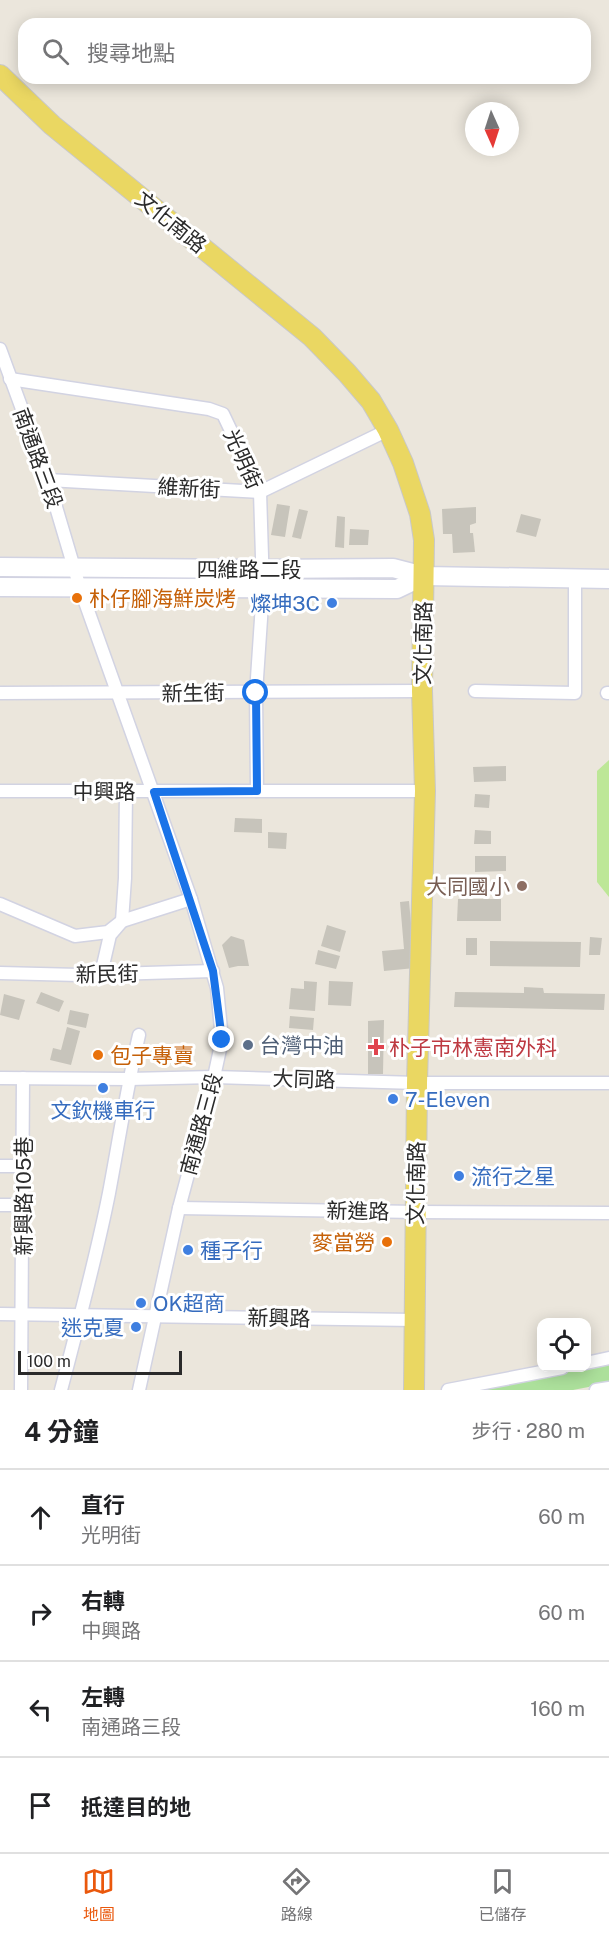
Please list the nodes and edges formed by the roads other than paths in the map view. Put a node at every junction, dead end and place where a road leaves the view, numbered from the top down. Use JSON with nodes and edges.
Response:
{"nodes":[{"id":1,"x":0,"y":75,"type":"edge"},
{"id":2,"x":0,"y":349,"type":"edge"},
{"id":3,"x":10,"y":379,"type":"junction"},
{"id":4,"x":388,"y":430,"type":"junction"},
{"id":5,"x":48,"y":480,"type":"junction"},
{"id":6,"x":260,"y":492,"type":"junction"},
{"id":7,"x":0,"y":567,"type":"edge"},
{"id":8,"x":74,"y":567,"type":"junction"},
{"id":9,"x":262,"y":569,"type":"junction"},
{"id":10,"x":424,"y":576,"type":"junction"},
{"id":11,"x":575,"y":578,"type":"junction"},
{"id":12,"x":609,"y":579,"type":"edge"},
{"id":13,"x":0,"y":586,"type":"edge"},
{"id":14,"x":80,"y":588,"type":"junction"},
{"id":15,"x":262,"y":589,"type":"junction"},
{"id":16,"x":475,"y":691,"type":"dead end"},
{"id":17,"x":422,"y":692,"type":"junction"},
{"id":18,"x":0,"y":693,"type":"edge"},
{"id":19,"x":256,"y":693,"type":"junction"},
{"id":20,"x":119,"y":694,"type":"junction"},
{"id":21,"x":0,"y":791,"type":"edge"},
{"id":22,"x":126,"y":791,"type":"junction"},
{"id":23,"x":257,"y":791,"type":"junction"},
{"id":24,"x":425,"y":791,"type":"junction"},
{"id":25,"x":154,"y":792,"type":"junction"},
{"id":26,"x":191,"y":899,"type":"junction"},
{"id":27,"x":0,"y":904,"type":"edge"},
{"id":28,"x":122,"y":921,"type":"junction"},
{"id":29,"x":213,"y":971,"type":"junction"},
{"id":30,"x":0,"y":974,"type":"edge"},
{"id":31,"x":101,"y":974,"type":"junction"},
{"id":32,"x":139,"y":1035,"type":"dead end"},
{"id":33,"x":214,"y":1077,"type":"junction"},
{"id":34,"x":0,"y":1078,"type":"edge"},
{"id":35,"x":23,"y":1078,"type":"junction"},
{"id":36,"x":129,"y":1079,"type":"junction"},
{"id":37,"x":417,"y":1083,"type":"junction"},
{"id":38,"x":609,"y":1083,"type":"edge"},
{"id":39,"x":0,"y":1166,"type":"edge"},
{"id":40,"x":23,"y":1166,"type":"junction"},
{"id":41,"x":0,"y":1205,"type":"edge"},
{"id":42,"x":22,"y":1205,"type":"junction"},
{"id":43,"x":179,"y":1208,"type":"junction"},
{"id":44,"x":416,"y":1212,"type":"junction"},
{"id":45,"x":609,"y":1213,"type":"edge"},
{"id":46,"x":0,"y":1314,"type":"edge"},
{"id":47,"x":22,"y":1315,"type":"junction"},
{"id":48,"x":81,"y":1316,"type":"junction"},
{"id":49,"x":154,"y":1316,"type":"junction"},
{"id":50,"x":415,"y":1320,"type":"junction"},
{"id":51,"x":609,"y":1358,"type":"edge"},
{"id":52,"x":591,"y":1362,"type":"edge"},
{"id":53,"x":541,"y":1372,"type":"edge"},
{"id":54,"x":609,"y":1388,"type":"edge"},
{"id":55,"x":21,"y":1390,"type":"edge"},
{"id":56,"x":61,"y":1390,"type":"edge"},
{"id":57,"x":139,"y":1390,"type":"edge"},
{"id":58,"x":414,"y":1390,"type":"edge"},
{"id":59,"x":448,"y":1390,"type":"edge"},
{"id":60,"x":596,"y":1390,"type":"edge"}],
"edges":[{"from":1,"to":4,"type":"main road","name":"文化南路"},
{"from":2,"to":3,"type":"street","name":"南通路三段"},
{"from":3,"to":5,"type":"street","name":"南通路三段"},
{"from":3,"to":6,"type":"street","name":"光明街"},
{"from":4,"to":6,"type":"street","name":"維新街"},
{"from":4,"to":10,"type":"main road","name":"文化南路"},
{"from":5,"to":6,"type":"street","name":"維新街"},
{"from":5,"to":8,"type":"street","name":"南通路三段"},
{"from":6,"to":9,"type":"street","name":"光明街"},
{"from":7,"to":8,"type":"street","name":"四維路二段"},
{"from":8,"to":9,"type":"street","name":"四維路二段"},
{"from":8,"to":14,"type":"street","name":"南通路三段"},
{"from":9,"to":10,"type":"street","name":"四維路二段"},
{"from":9,"to":15,"type":"street","name":"光明街"},
{"from":10,"to":11,"type":"street","name":"四維路二段"},
{"from":10,"to":15,"type":"street","name":"四維路二段"},
{"from":10,"to":17,"type":"main road","name":"文化南路"},
{"from":11,"to":12,"type":"street","name":"四維路二段"},
{"from":11,"to":16,"type":"street"},
{"from":13,"to":14,"type":"street","name":"四維路二段"},
{"from":14,"to":15,"type":"street","name":"四維路二段"},
{"from":14,"to":20,"type":"street","name":"南通路三段"},
{"from":15,"to":19,"type":"street","name":"光明街"},
{"from":17,"to":19,"type":"street","name":"新生街"},
{"from":17,"to":24,"type":"main road","name":"文化南路"},
{"from":18,"to":20,"type":"street","name":"新生街"},
{"from":19,"to":20,"type":"street","name":"新生街"},
{"from":19,"to":23,"type":"street","name":"光明街"},
{"from":20,"to":25,"type":"street","name":"南通路三段"},
{"from":21,"to":22,"type":"street","name":"中興路"},
{"from":22,"to":25,"type":"street","name":"中興路"},
{"from":22,"to":28,"type":"street"},
{"from":23,"to":24,"type":"street","name":"中興路"},
{"from":23,"to":25,"type":"street","name":"中興路"},
{"from":24,"to":37,"type":"main road","name":"文化南路"},
{"from":25,"to":26,"type":"street","name":"南通路三段"},
{"from":26,"to":28,"type":"street"},
{"from":26,"to":29,"type":"street","name":"南通路三段"},
{"from":27,"to":28,"type":"street"},
{"from":28,"to":31,"type":"street"},
{"from":29,"to":31,"type":"street","name":"新民街"},
{"from":29,"to":33,"type":"street","name":"南通路三段"},
{"from":30,"to":31,"type":"street","name":"新民街"},
{"from":32,"to":36,"type":"street"},
{"from":33,"to":36,"type":"street","name":"大同路"},
{"from":33,"to":37,"type":"street","name":"大同路"},
{"from":33,"to":43,"type":"street","name":"南通路三段"},
{"from":34,"to":35,"type":"street","name":"大同路"},
{"from":35,"to":36,"type":"street","name":"大同路"},
{"from":35,"to":40,"type":"street","name":"新興路105巷"},
{"from":36,"to":48,"type":"street"},
{"from":37,"to":38,"type":"street","name":"大同路"},
{"from":37,"to":44,"type":"main road","name":"文化南路"},
{"from":39,"to":40,"type":"street"},
{"from":40,"to":42,"type":"street","name":"新興路105巷"},
{"from":41,"to":42,"type":"street"},
{"from":42,"to":47,"type":"street","name":"新興路105巷"},
{"from":43,"to":44,"type":"street","name":"新進路"},
{"from":43,"to":49,"type":"street","name":"南通路三段"},
{"from":44,"to":45,"type":"street","name":"新進路"},
{"from":44,"to":50,"type":"main road","name":"文化南路"},
{"from":46,"to":47,"type":"street","name":"新興路"},
{"from":47,"to":48,"type":"street","name":"新興路"},
{"from":47,"to":55,"type":"street","name":"新興路105巷"},
{"from":48,"to":49,"type":"street","name":"新興路"},
{"from":48,"to":56,"type":"street"},
{"from":49,"to":50,"type":"street","name":"新興路"},
{"from":49,"to":57,"type":"street","name":"南通路三段"},
{"from":50,"to":58,"type":"main road","name":"文化南路"},
{"from":51,"to":52,"type":"street"},
{"from":53,"to":59,"type":"street"},
{"from":54,"to":60,"type":"street"}]}
